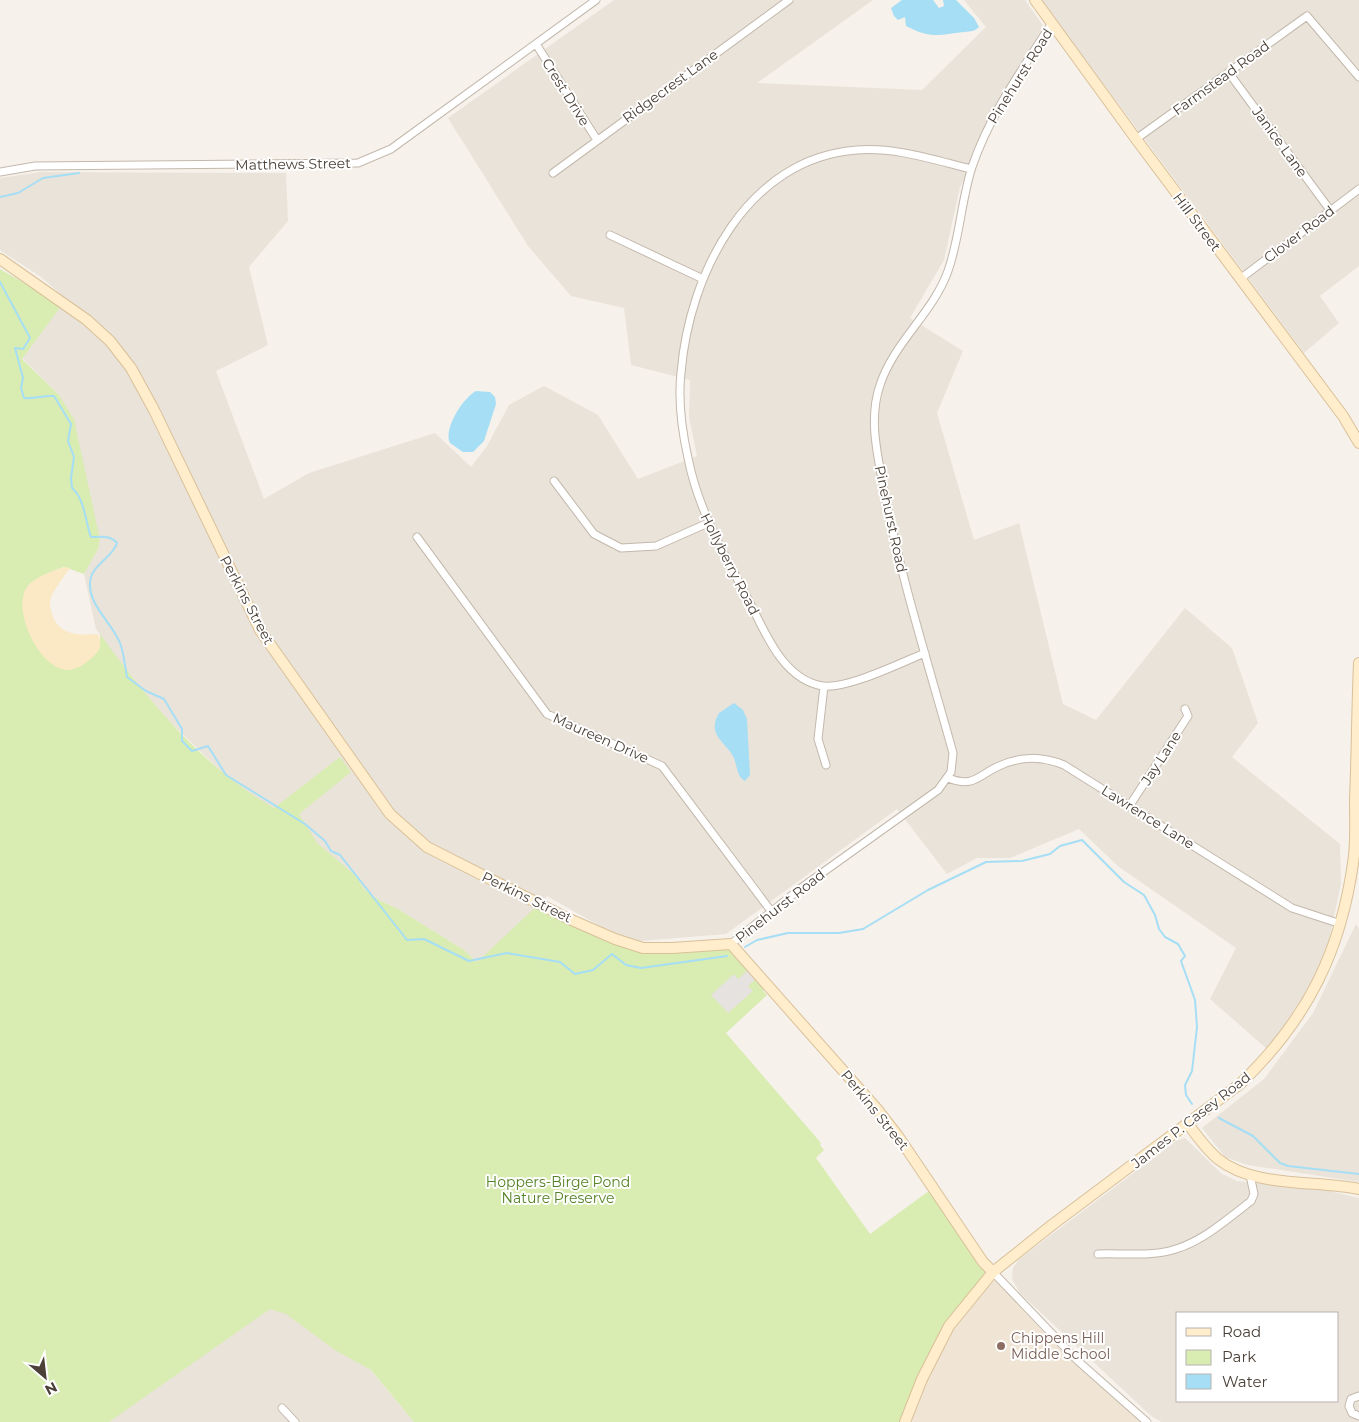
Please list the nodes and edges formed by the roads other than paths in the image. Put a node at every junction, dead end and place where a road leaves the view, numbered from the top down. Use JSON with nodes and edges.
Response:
{"nodes":[{"id":1,"x":596,"y":0,"type":"edge"},
{"id":2,"x":789,"y":0,"type":"edge"},
{"id":3,"x":1036,"y":0,"type":"edge"},
{"id":4,"x":1052,"y":24,"type":"junction"},
{"id":5,"x":536,"y":44,"type":"junction"},
{"id":6,"x":1229,"y":73,"type":"junction"},
{"id":7,"x":1359,"y":77,"type":"edge"},
{"id":8,"x":1136,"y":139,"type":"junction"},
{"id":9,"x":597,"y":140,"type":"junction"},
{"id":10,"x":971,"y":169,"type":"junction"},
{"id":11,"x":0,"y":172,"type":"edge"},
{"id":12,"x":553,"y":173,"type":"dead end"},
{"id":13,"x":1359,"y":189,"type":"edge"},
{"id":14,"x":1330,"y":210,"type":"junction"},
{"id":15,"x":610,"y":235,"type":"dead end"},
{"id":16,"x":0,"y":259,"type":"edge"},
{"id":17,"x":1240,"y":278,"type":"junction"},
{"id":18,"x":703,"y":279,"type":"junction"},
{"id":19,"x":1359,"y":443,"type":"edge"},
{"id":20,"x":554,"y":481,"type":"dead end"},
{"id":21,"x":708,"y":524,"type":"junction"},
{"id":22,"x":417,"y":537,"type":"dead end"},
{"id":23,"x":925,"y":653,"type":"junction"},
{"id":24,"x":1359,"y":663,"type":"edge"},
{"id":25,"x":824,"y":686,"type":"junction"},
{"id":26,"x":1185,"y":709,"type":"dead end"},
{"id":27,"x":826,"y":765,"type":"dead end"},
{"id":28,"x":948,"y":778,"type":"junction"},
{"id":29,"x":1130,"y":805,"type":"junction"},
{"id":30,"x":771,"y":911,"type":"junction"},
{"id":31,"x":1341,"y":924,"type":"junction"},
{"id":32,"x":731,"y":944,"type":"junction"},
{"id":33,"x":1188,"y":1124,"type":"junction"},
{"id":34,"x":1250,"y":1175,"type":"junction"},
{"id":35,"x":1359,"y":1189,"type":"edge"},
{"id":36,"x":1098,"y":1254,"type":"dead end"},
{"id":37,"x":993,"y":1272,"type":"junction"},
{"id":38,"x":1359,"y":1396,"type":"edge"},
{"id":39,"x":282,"y":1408,"type":"dead end"},
{"id":40,"x":1359,"y":1416,"type":"edge"},
{"id":41,"x":295,"y":1422,"type":"edge"},
{"id":42,"x":905,"y":1422,"type":"edge"},
{"id":43,"x":1147,"y":1422,"type":"edge"}],
"edges":[{"from":1,"to":5,"type":"street","name":"Matthews Street"},
{"from":2,"to":9,"type":"street","name":"Ridgecrest Lane"},
{"from":3,"to":4,"type":"street","name":"Hill Street"},
{"from":4,"to":8,"type":"street","name":"Hill Street"},
{"from":4,"to":10,"type":"street","name":"Pinehurst Road"},
{"from":5,"to":9,"type":"street","name":"Crest Drive"},
{"from":5,"to":11,"type":"street","name":"Matthews Street"},
{"from":6,"to":7,"type":"street","name":"Farmstead Road"},
{"from":6,"to":8,"type":"street","name":"Farmstead Road"},
{"from":6,"to":14,"type":"street","name":"Janice Lane"},
{"from":8,"to":17,"type":"street","name":"Hill Street"},
{"from":9,"to":12,"type":"street","name":"Ridgecrest Lane"},
{"from":10,"to":18,"type":"street","name":"Hollyberry Road"},
{"from":10,"to":23,"type":"street","name":"Pinehurst Road"},
{"from":13,"to":14,"type":"street","name":"Clover Road"},
{"from":14,"to":17,"type":"street","name":"Clover Road"},
{"from":15,"to":18,"type":"street"},
{"from":16,"to":32,"type":"street","name":"Perkins Street"},
{"from":17,"to":19,"type":"street","name":"Hill Street"},
{"from":18,"to":21,"type":"street","name":"Hollyberry Road"},
{"from":20,"to":21,"type":"street"},
{"from":21,"to":25,"type":"street","name":"Hollyberry Road"},
{"from":22,"to":30,"type":"street","name":"Maureen Drive"},
{"from":23,"to":25,"type":"street"},
{"from":23,"to":28,"type":"street","name":"Pinehurst Road"},
{"from":24,"to":31,"type":"street","name":"James P. Casey Road"},
{"from":25,"to":27,"type":"street"},
{"from":26,"to":29,"type":"street","name":"Jay Lane"},
{"from":28,"to":29,"type":"street","name":"Lawrence Lane"},
{"from":28,"to":30,"type":"street","name":"Pinehurst Road"},
{"from":29,"to":31,"type":"street","name":"Lawrence Lane"},
{"from":30,"to":32,"type":"street","name":"Pinehurst Road"},
{"from":31,"to":33,"type":"street","name":"James P. Casey Road"},
{"from":32,"to":37,"type":"street","name":"Perkins Street"},
{"from":33,"to":34,"type":"street"},
{"from":33,"to":37,"type":"street","name":"James P. Casey Road"},
{"from":34,"to":35,"type":"street"},
{"from":34,"to":36,"type":"street"},
{"from":37,"to":42,"type":"street","name":"James P. Casey Road"},
{"from":37,"to":43,"type":"street","name":"Perkins Street"},
{"from":38,"to":40,"type":"street"},
{"from":39,"to":41,"type":"street"}]}
